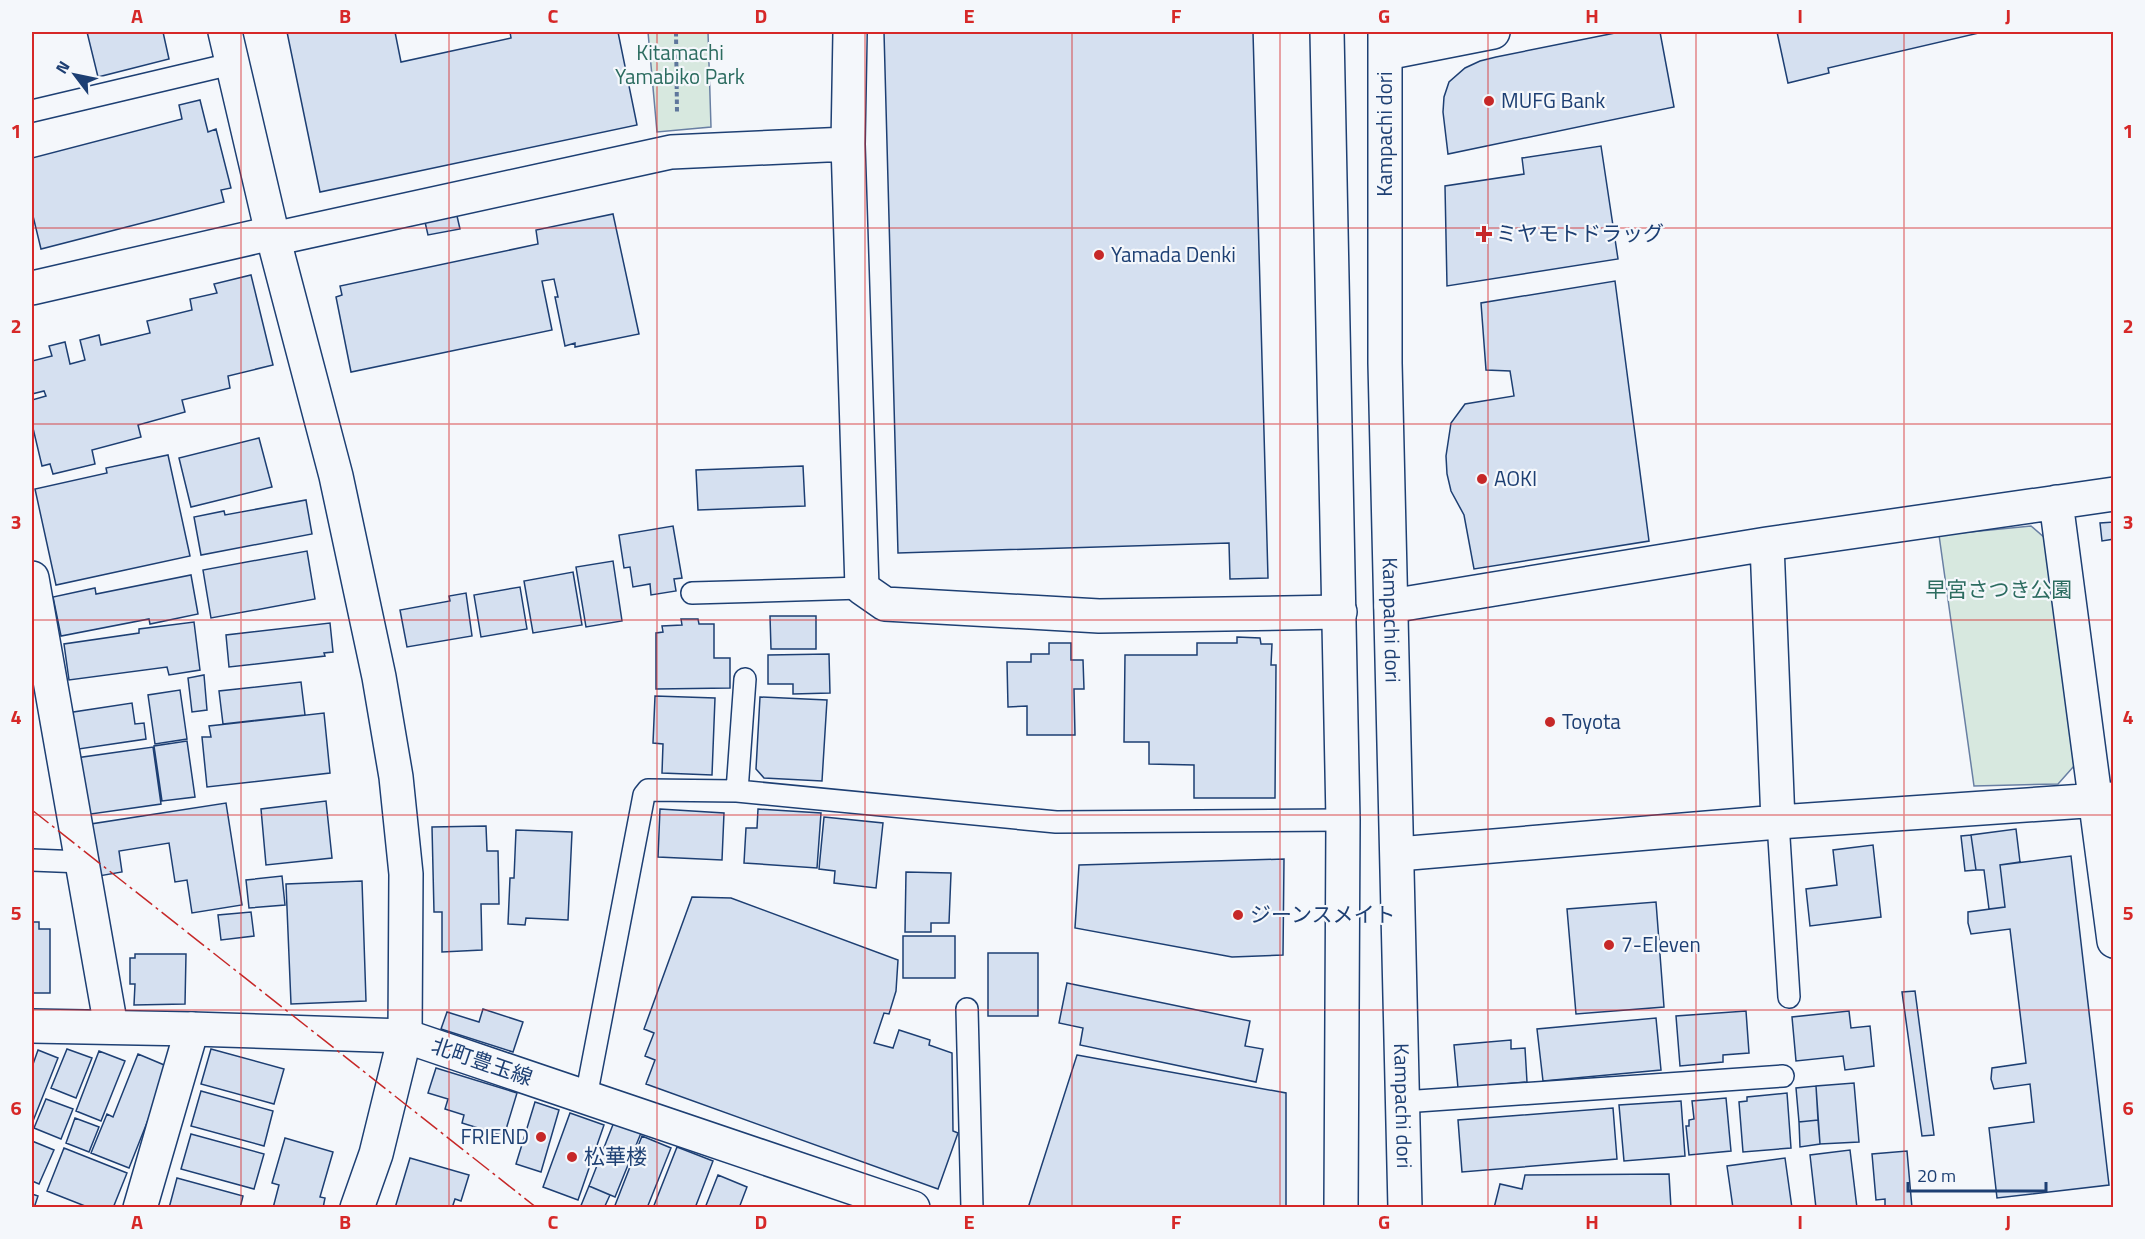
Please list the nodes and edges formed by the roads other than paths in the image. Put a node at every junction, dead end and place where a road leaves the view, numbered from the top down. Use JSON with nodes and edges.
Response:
{"nodes":[{"id":1,"x":225,"y":32,"type":"edge"},
{"id":2,"x":849,"y":32,"type":"edge"},
{"id":3,"x":1327,"y":32,"type":"edge"},
{"id":4,"x":1492,"y":32,"type":"edge"},
{"id":5,"x":1385,"y":42,"type":"edge"},
{"id":6,"x":231,"y":64,"type":"junction"},
{"id":7,"x":32,"y":111,"type":"edge"},
{"id":8,"x":848,"y":144,"type":"junction"},
{"id":9,"x":272,"y":236,"type":"junction"},
{"id":10,"x":32,"y":288,"type":"edge"},
{"id":11,"x":2114,"y":494,"type":"edge"},
{"id":12,"x":2056,"y":502,"type":"junction"},
{"id":13,"x":1767,"y":543,"type":"junction"},
{"id":14,"x":32,"y":578,"type":"edge"},
{"id":15,"x":862,"y":588,"type":"junction"},
{"id":16,"x":692,"y":593,"type":"dead end"},
{"id":17,"x":1391,"y":606,"type":"junction"},
{"id":18,"x":1340,"y":612,"type":"junction"},
{"id":19,"x":744,"y":679,"type":"dead end"},
{"id":20,"x":737,"y":791,"type":"junction"},
{"id":21,"x":2104,"y":800,"type":"edge"},
{"id":22,"x":1342,"y":820,"type":"junction"},
{"id":23,"x":1778,"y":822,"type":"junction"},
{"id":24,"x":1398,"y":854,"type":"junction"},
{"id":25,"x":32,"y":860,"type":"edge"},
{"id":26,"x":82,"y":862,"type":"junction"},
{"id":27,"x":2114,"y":941,"type":"edge"},
{"id":28,"x":1789,"y":997,"type":"dead end"},
{"id":29,"x":967,"y":1009,"type":"dead end"},
{"id":30,"x":32,"y":1026,"type":"edge"},
{"id":31,"x":111,"y":1027,"type":"junction"},
{"id":32,"x":192,"y":1029,"type":"junction"},
{"id":33,"x":405,"y":1036,"type":"junction"},
{"id":34,"x":1783,"y":1076,"type":"dead end"},
{"id":35,"x":586,"y":1097,"type":"junction"},
{"id":36,"x":1403,"y":1102,"type":"junction"},
{"id":37,"x":140,"y":1208,"type":"edge"},
{"id":38,"x":357,"y":1208,"type":"edge"},
{"id":39,"x":913,"y":1208,"type":"edge"},
{"id":40,"x":972,"y":1208,"type":"edge"},
{"id":41,"x":1341,"y":1208,"type":"edge"},
{"id":42,"x":1405,"y":1208,"type":"edge"}],
"edges":[{"from":1,"to":6,"type":"street"},
{"from":2,"to":8,"type":"street"},
{"from":3,"to":18,"type":"street"},
{"from":4,"to":5,"type":"street"},
{"from":5,"to":17,"type":"street","name":"Kampachi dori"},
{"from":6,"to":7,"type":"lane"},
{"from":6,"to":9,"type":"street"},
{"from":8,"to":9,"type":"street"},
{"from":8,"to":15,"type":"street"},
{"from":9,"to":10,"type":"street"},
{"from":9,"to":33,"type":"street"},
{"from":11,"to":12,"type":"street"},
{"from":12,"to":13,"type":"street"},
{"from":12,"to":21,"type":"street"},
{"from":13,"to":17,"type":"street"},
{"from":13,"to":23,"type":"street"},
{"from":14,"to":26,"type":"street"},
{"from":15,"to":16,"type":"lane"},
{"from":15,"to":18,"type":"street"},
{"from":17,"to":24,"type":"street","name":"Kampachi dori"},
{"from":18,"to":22,"type":"street"},
{"from":19,"to":20,"type":"lane"},
{"from":20,"to":22,"type":"lane"},
{"from":20,"to":35,"type":"lane"},
{"from":21,"to":23,"type":"street"},
{"from":21,"to":27,"type":"street"},
{"from":22,"to":41,"type":"street"},
{"from":23,"to":24,"type":"street"},
{"from":23,"to":28,"type":"lane"},
{"from":24,"to":36,"type":"street","name":"Kampachi dori"},
{"from":25,"to":26,"type":"lane"},
{"from":26,"to":31,"type":"street"},
{"from":29,"to":40,"type":"lane"},
{"from":30,"to":31,"type":"street","name":"北町豊玉線"},
{"from":31,"to":32,"type":"street","name":"北町豊玉線"},
{"from":32,"to":33,"type":"street","name":"北町豊玉線"},
{"from":32,"to":37,"type":"street"},
{"from":33,"to":35,"type":"street","name":"北町豊玉線"},
{"from":33,"to":38,"type":"street"},
{"from":34,"to":36,"type":"lane"},
{"from":35,"to":39,"type":"street","name":"北町豊玉線"},
{"from":36,"to":42,"type":"street","name":"Kampachi dori"}]}
